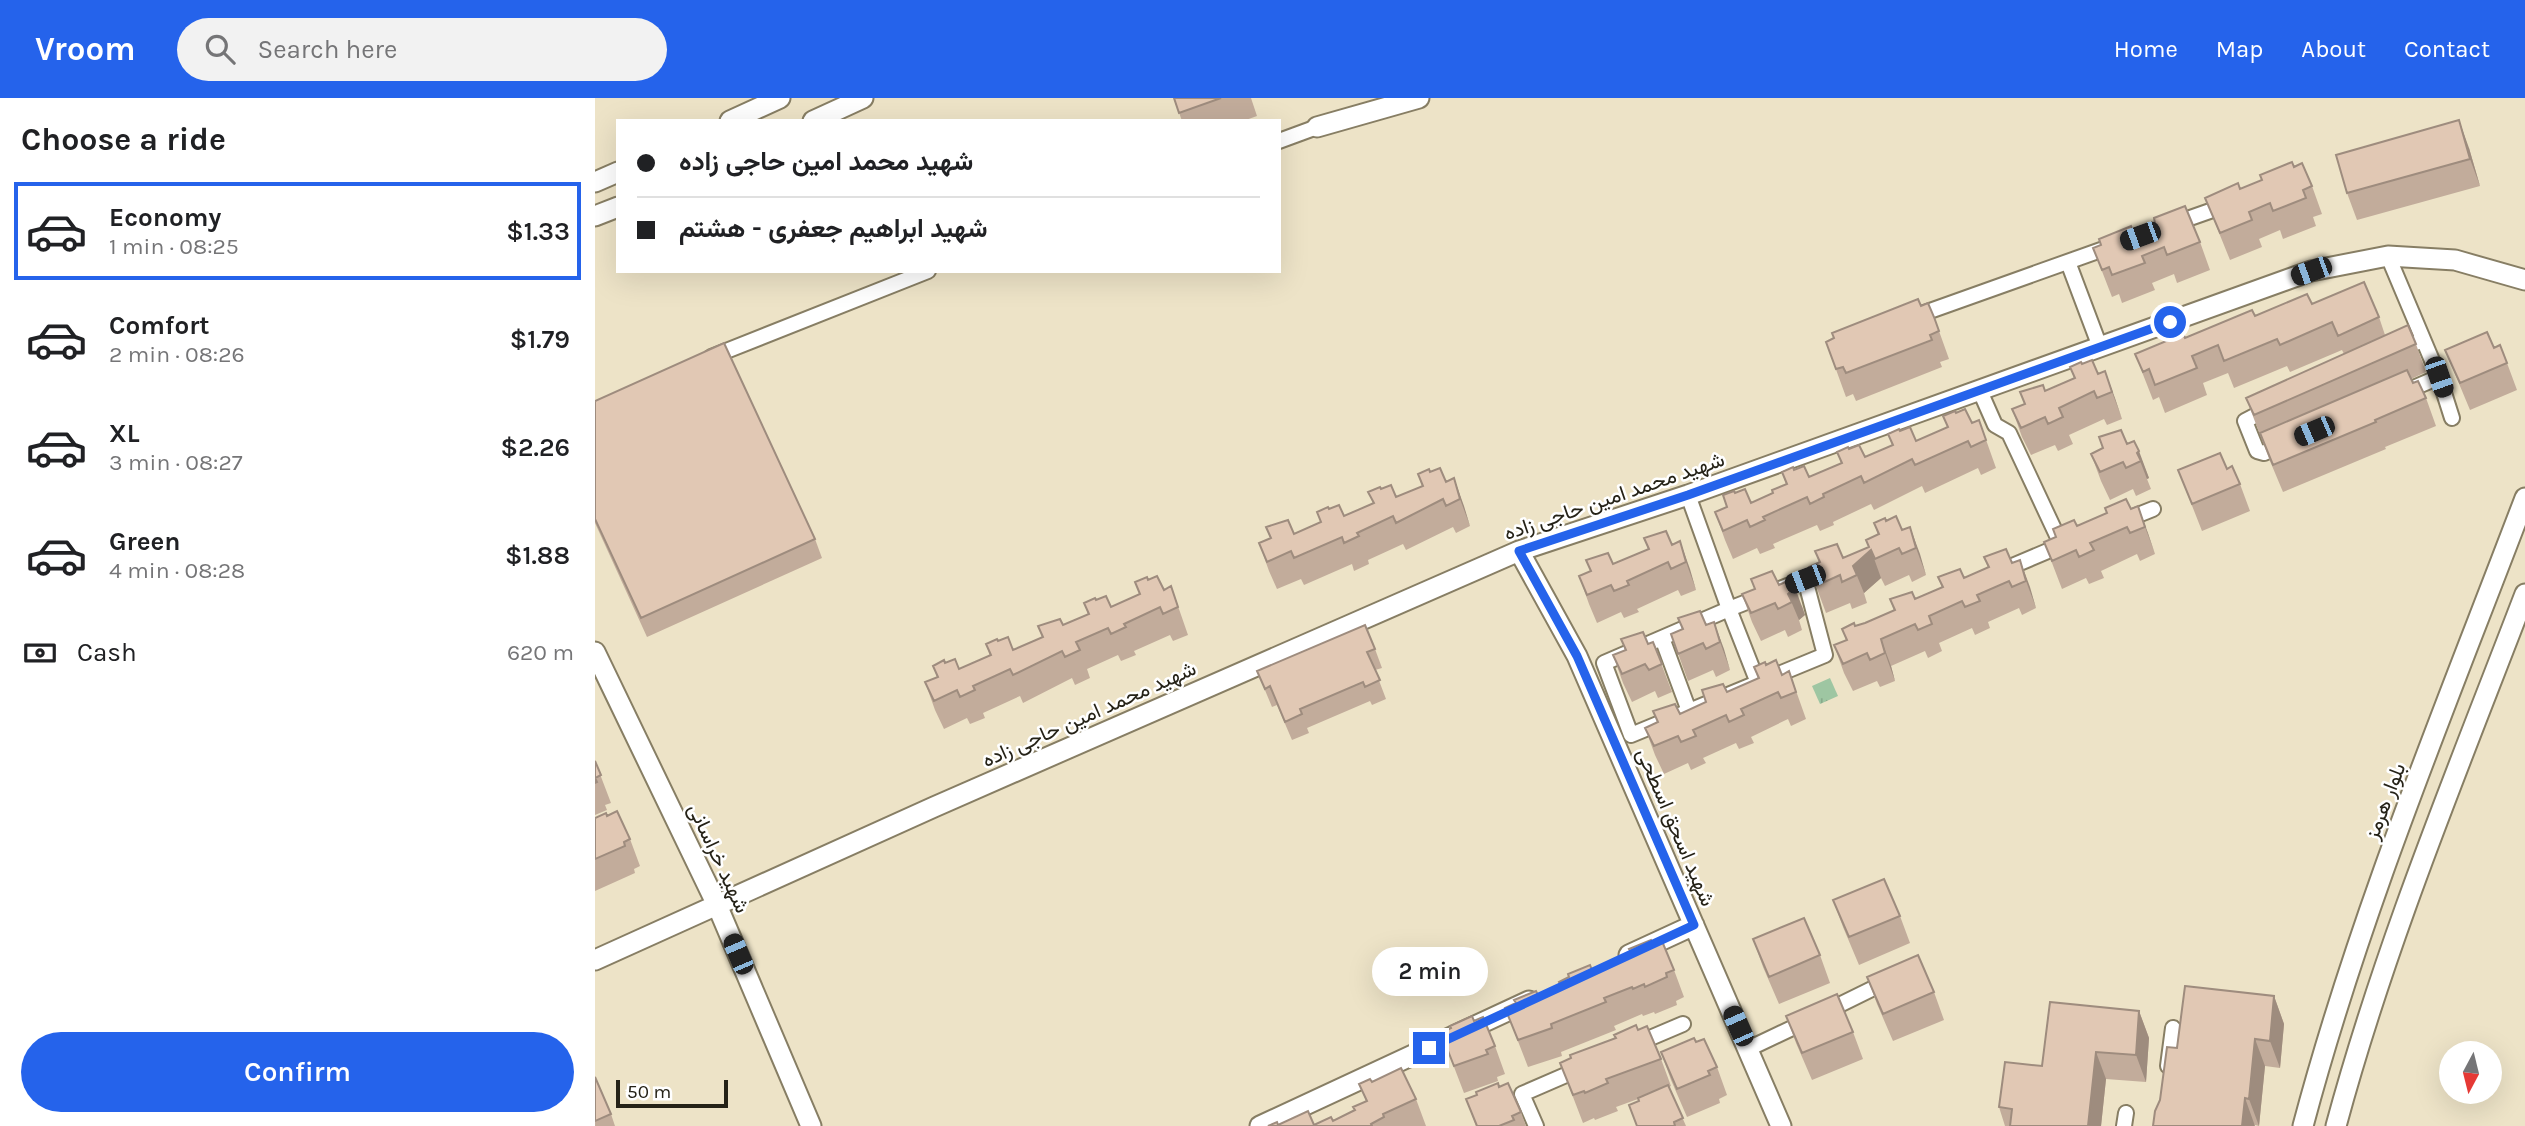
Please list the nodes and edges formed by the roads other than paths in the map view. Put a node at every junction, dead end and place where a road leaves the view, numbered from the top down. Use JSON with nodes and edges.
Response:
{"nodes":[{"id":1,"x":780,"y":98,"type":"edge"},
{"id":2,"x":863,"y":98,"type":"edge"},
{"id":3,"x":1419,"y":98,"type":"edge"},
{"id":4,"x":734,"y":119,"type":"edge"},
{"id":5,"x":817,"y":119,"type":"edge"},
{"id":6,"x":1317,"y":127,"type":"joint"},
{"id":7,"x":1281,"y":140,"type":"edge"},
{"id":8,"x":616,"y":173,"type":"edge"},
{"id":9,"x":595,"y":182,"type":"edge"},
{"id":10,"x":2246,"y":198,"type":"edge"},
{"id":11,"x":616,"y":208,"type":"edge"},
{"id":12,"x":595,"y":216,"type":"edge"},
{"id":13,"x":2157,"y":230,"type":"edge"},
{"id":14,"x":2131,"y":239,"type":"edge"},
{"id":15,"x":2388,"y":256,"type":"junction"},
{"id":16,"x":2068,"y":262,"type":"junction"},
{"id":17,"x":923,"y":273,"type":"edge"},
{"id":18,"x":2525,"y":280,"type":"edge"},
{"id":19,"x":1900,"y":322,"type":"edge"},
{"id":20,"x":2423,"y":340,"type":"junction"},
{"id":21,"x":2100,"y":347,"type":"junction"},
{"id":22,"x":2383,"y":357,"type":"edge"},
{"id":23,"x":695,"y":363,"type":"edge"},
{"id":24,"x":2439,"y":377,"type":"junction"},
{"id":25,"x":1980,"y":391,"type":"junction"},
{"id":26,"x":2389,"y":399,"type":"edge"},
{"id":27,"x":2283,"y":402,"type":"edge"},
{"id":28,"x":2452,"y":418,"type":"dead end"},
{"id":29,"x":2301,"y":437,"type":"edge"},
{"id":30,"x":1688,"y":495,"type":"junction"},
{"id":31,"x":2525,"y":498,"type":"edge"},
{"id":32,"x":2153,"y":509,"type":"dead end"},
{"id":33,"x":2107,"y":528,"type":"edge"},
{"id":34,"x":1519,"y":551,"type":"junction"},
{"id":35,"x":1986,"y":577,"type":"edge"},
{"id":36,"x":2525,"y":594,"type":"edge"},
{"id":37,"x":1728,"y":608,"type":"junction"},
{"id":38,"x":1662,"y":638,"type":"junction"},
{"id":39,"x":595,"y":652,"type":"edge"},
{"id":40,"x":1758,"y":683,"type":"junction"},
{"id":41,"x":1689,"y":711,"type":"junction"},
{"id":42,"x":717,"y":905,"type":"junction"},
{"id":43,"x":1694,"y":925,"type":"junction"},
{"id":44,"x":595,"y":960,"type":"edge"},
{"id":45,"x":1607,"y":965,"type":"edge"},
{"id":46,"x":1896,"y":978,"type":"edge"},
{"id":47,"x":1545,"y":994,"type":"edge"},
{"id":48,"x":1683,"y":1024,"type":"dead end"},
{"id":49,"x":2173,"y":1028,"type":"dead end"},
{"id":50,"x":1748,"y":1049,"type":"junction"},
{"id":51,"x":1621,"y":1051,"type":"edge"},
{"id":52,"x":1597,"y":1062,"type":"edge"},
{"id":53,"x":2167,"y":1077,"type":"edge"},
{"id":54,"x":811,"y":1126,"type":"edge"},
{"id":55,"x":1260,"y":1126,"type":"edge"},
{"id":56,"x":1536,"y":1126,"type":"edge"},
{"id":57,"x":1781,"y":1126,"type":"edge"},
{"id":58,"x":2303,"y":1126,"type":"edge"},
{"id":59,"x":2336,"y":1126,"type":"edge"}],
"edges":[{"from":1,"to":4,"type":"street"},
{"from":2,"to":5,"type":"street"},
{"from":3,"to":6,"type":"street"},
{"from":6,"to":7,"type":"street"},
{"from":8,"to":9,"type":"street"},
{"from":10,"to":13,"type":"street"},
{"from":11,"to":12,"type":"street"},
{"from":14,"to":16,"type":"street"},
{"from":15,"to":18,"type":"street","name":"شهید محمد امین حاجی زاده"},
{"from":15,"to":20,"type":"street"},
{"from":15,"to":21,"type":"street","name":"شهید محمد امین حاجی زاده"},
{"from":16,"to":19,"type":"street"},
{"from":16,"to":21,"type":"street"},
{"from":17,"to":23,"type":"street"},
{"from":20,"to":22,"type":"street"},
{"from":20,"to":24,"type":"street"},
{"from":21,"to":25,"type":"street","name":"شهید محمد امین حاجی زاده"},
{"from":24,"to":26,"type":"street"},
{"from":24,"to":28,"type":"street"},
{"from":25,"to":30,"type":"street","name":"شهید محمد امین حاجی زاده"},
{"from":25,"to":35,"type":"street"},
{"from":27,"to":29,"type":"street"},
{"from":30,"to":34,"type":"street","name":"شهید محمد امین حاجی زاده"},
{"from":30,"to":37,"type":"street"},
{"from":31,"to":58,"type":"street","name":"بلوار هرمز"},
{"from":32,"to":33,"type":"street"},
{"from":34,"to":42,"type":"street","name":"شهید محمد امین حاجی زاده"},
{"from":34,"to":43,"type":"street","name":"شهید اسحق اسطحی"},
{"from":36,"to":59,"type":"street"},
{"from":37,"to":38,"type":"street"},
{"from":37,"to":40,"type":"street"},
{"from":37,"to":40,"type":"street"},
{"from":38,"to":41,"type":"street"},
{"from":38,"to":41,"type":"street"},
{"from":39,"to":42,"type":"street","name":"شهید خراسانی"},
{"from":40,"to":41,"type":"street"},
{"from":42,"to":44,"type":"street","name":"شهید محمد امین حاجی زاده"},
{"from":42,"to":54,"type":"street","name":"شهید خراسانی"},
{"from":43,"to":45,"type":"street"},
{"from":43,"to":50,"type":"street","name":"شهید اسحق اسطحی"},
{"from":46,"to":50,"type":"street"},
{"from":47,"to":55,"type":"street"},
{"from":48,"to":51,"type":"street"},
{"from":49,"to":53,"type":"street"},
{"from":50,"to":57,"type":"street","name":"شهید اسحق اسطحی"},
{"from":52,"to":56,"type":"street"}]}
